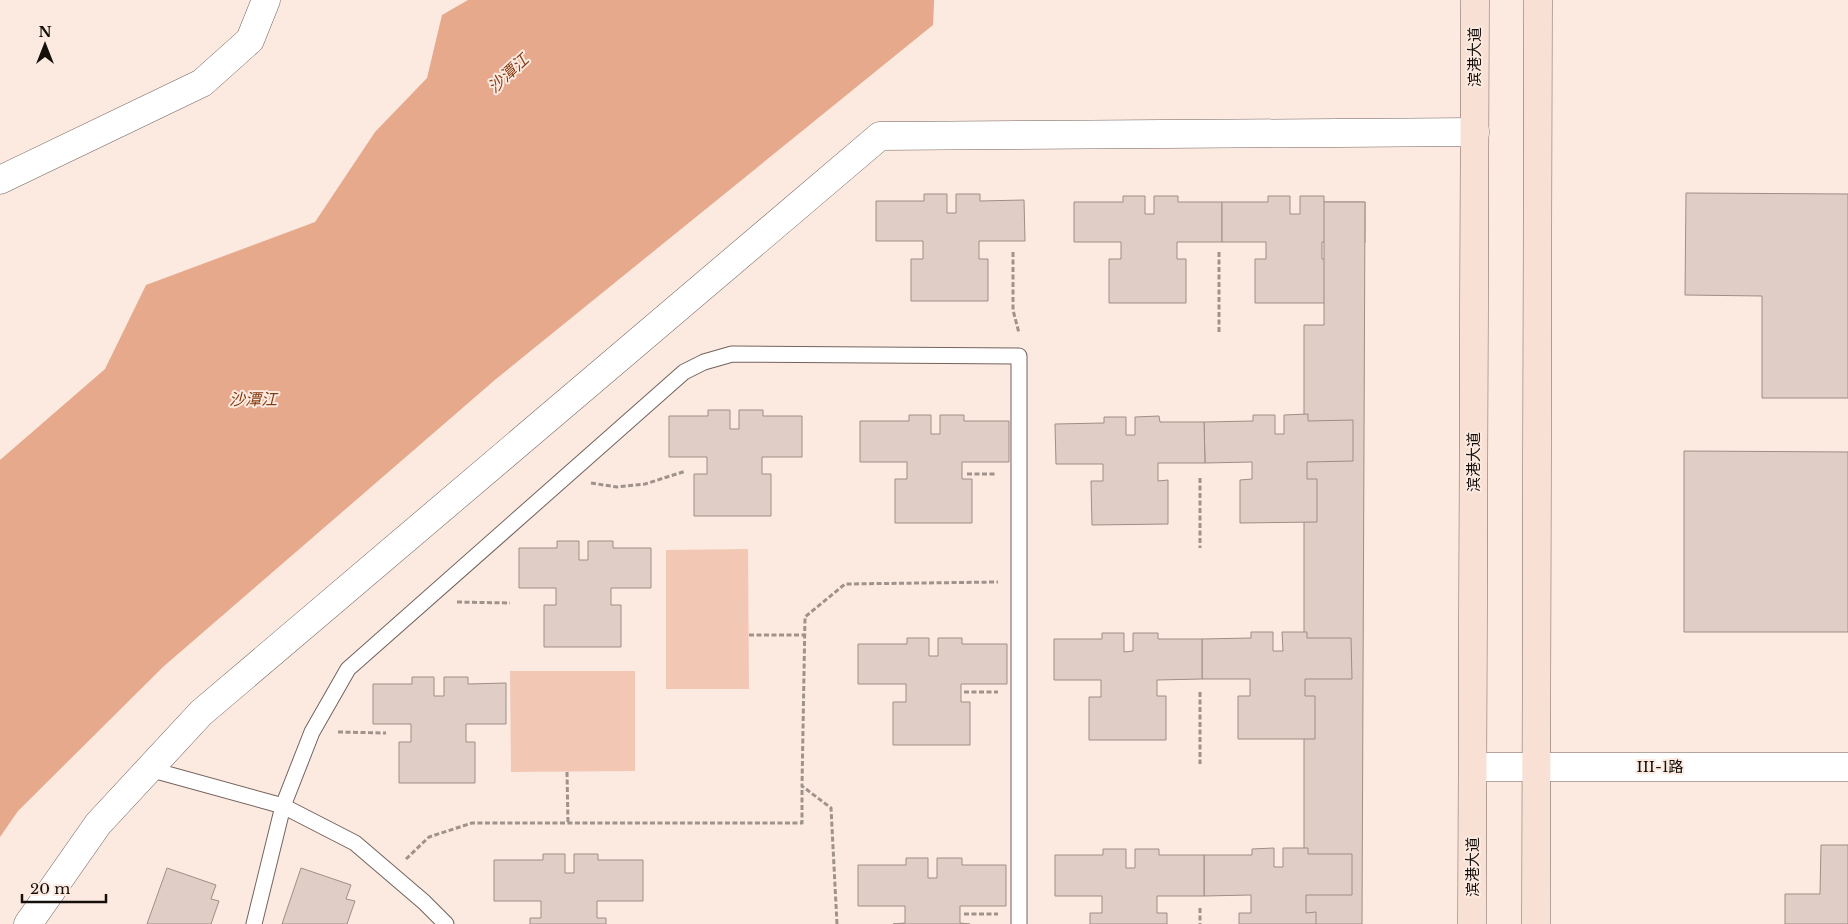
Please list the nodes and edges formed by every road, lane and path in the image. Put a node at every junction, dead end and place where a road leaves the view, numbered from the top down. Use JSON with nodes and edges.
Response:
{"nodes":[{"id":1,"x":266,"y":0,"type":"edge"},
{"id":2,"x":1475,"y":0,"type":"edge"},
{"id":3,"x":1538,"y":0,"type":"edge"},
{"id":4,"x":1475,"y":132,"type":"junction"},
{"id":5,"x":0,"y":180,"type":"edge"},
{"id":6,"x":1013,"y":252,"type":"dead end"},
{"id":7,"x":1219,"y":252,"type":"dead end"},
{"id":8,"x":1019,"y":333,"type":"dead end"},
{"id":9,"x":1219,"y":333,"type":"dead end"},
{"id":10,"x":686,"y":471,"type":"dead end"},
{"id":11,"x":570,"y":473,"type":"junction"},
{"id":12,"x":967,"y":474,"type":"dead end"},
{"id":13,"x":1019,"y":474,"type":"junction"},
{"id":14,"x":1200,"y":478,"type":"dead end"},
{"id":15,"x":1200,"y":548,"type":"dead end"},
{"id":16,"x":1019,"y":581,"type":"junction"},
{"id":17,"x":434,"y":594,"type":"junction"},
{"id":18,"x":510,"y":603,"type":"dead end"},
{"id":19,"x":748,"y":635,"type":"dead end"},
{"id":20,"x":805,"y":635,"type":"junction"},
{"id":21,"x":964,"y":692,"type":"dead end"},
{"id":22,"x":1019,"y":692,"type":"junction"},
{"id":23,"x":1200,"y":692,"type":"dead end"},
{"id":24,"x":312,"y":732,"type":"junction"},
{"id":25,"x":386,"y":733,"type":"dead end"},
{"id":26,"x":1200,"y":764,"type":"dead end"},
{"id":27,"x":1473,"y":768,"type":"junction"},
{"id":28,"x":1536,"y":768,"type":"junction"},
{"id":29,"x":1848,"y":768,"type":"edge"},
{"id":30,"x":149,"y":769,"type":"junction"},
{"id":31,"x":568,"y":772,"type":"dead end"},
{"id":32,"x":802,"y":786,"type":"junction"},
{"id":33,"x":283,"y":806,"type":"junction"},
{"id":34,"x":568,"y":824,"type":"junction"},
{"id":35,"x":390,"y":873,"type":"junction"},
{"id":36,"x":1200,"y":908,"type":"dead end"},
{"id":37,"x":964,"y":914,"type":"dead end"},
{"id":38,"x":1019,"y":919,"type":"edge"},
{"id":39,"x":28,"y":924,"type":"edge"},
{"id":40,"x":254,"y":924,"type":"edge"},
{"id":41,"x":446,"y":924,"type":"edge"},
{"id":42,"x":837,"y":924,"type":"edge"},
{"id":43,"x":1200,"y":924,"type":"edge"},
{"id":44,"x":1472,"y":924,"type":"edge"},
{"id":45,"x":1536,"y":924,"type":"edge"}],
"edges":[{"from":1,"to":5,"type":"street"},
{"from":2,"to":4,"type":"main road","name":"滨港大道"},
{"from":3,"to":28,"type":"main road"},
{"from":4,"to":27,"type":"main road","name":"滨港大道"},
{"from":4,"to":30,"type":"street"},
{"from":6,"to":8,"type":"path"},
{"from":7,"to":9,"type":"path"},
{"from":10,"to":11,"type":"path"},
{"from":11,"to":13,"type":"lane"},
{"from":11,"to":17,"type":"lane"},
{"from":12,"to":13,"type":"path"},
{"from":13,"to":16,"type":"lane"},
{"from":14,"to":15,"type":"path"},
{"from":16,"to":20,"type":"path"},
{"from":16,"to":22,"type":"lane"},
{"from":17,"to":18,"type":"path"},
{"from":17,"to":24,"type":"lane"},
{"from":19,"to":20,"type":"path"},
{"from":20,"to":32,"type":"path"},
{"from":21,"to":22,"type":"path"},
{"from":22,"to":38,"type":"lane"},
{"from":23,"to":26,"type":"path"},
{"from":24,"to":25,"type":"path"},
{"from":24,"to":33,"type":"lane"},
{"from":27,"to":28,"type":"street","name":"III-1路"},
{"from":27,"to":44,"type":"main road","name":"滨港大道"},
{"from":28,"to":29,"type":"street","name":"III-1路"},
{"from":28,"to":45,"type":"main road"},
{"from":30,"to":33,"type":"lane"},
{"from":30,"to":39,"type":"street"},
{"from":31,"to":34,"type":"path"},
{"from":32,"to":34,"type":"path"},
{"from":32,"to":42,"type":"path"},
{"from":33,"to":35,"type":"lane"},
{"from":33,"to":40,"type":"lane"},
{"from":34,"to":35,"type":"path"},
{"from":35,"to":41,"type":"lane"},
{"from":36,"to":43,"type":"path"},
{"from":37,"to":38,"type":"path"}]}
